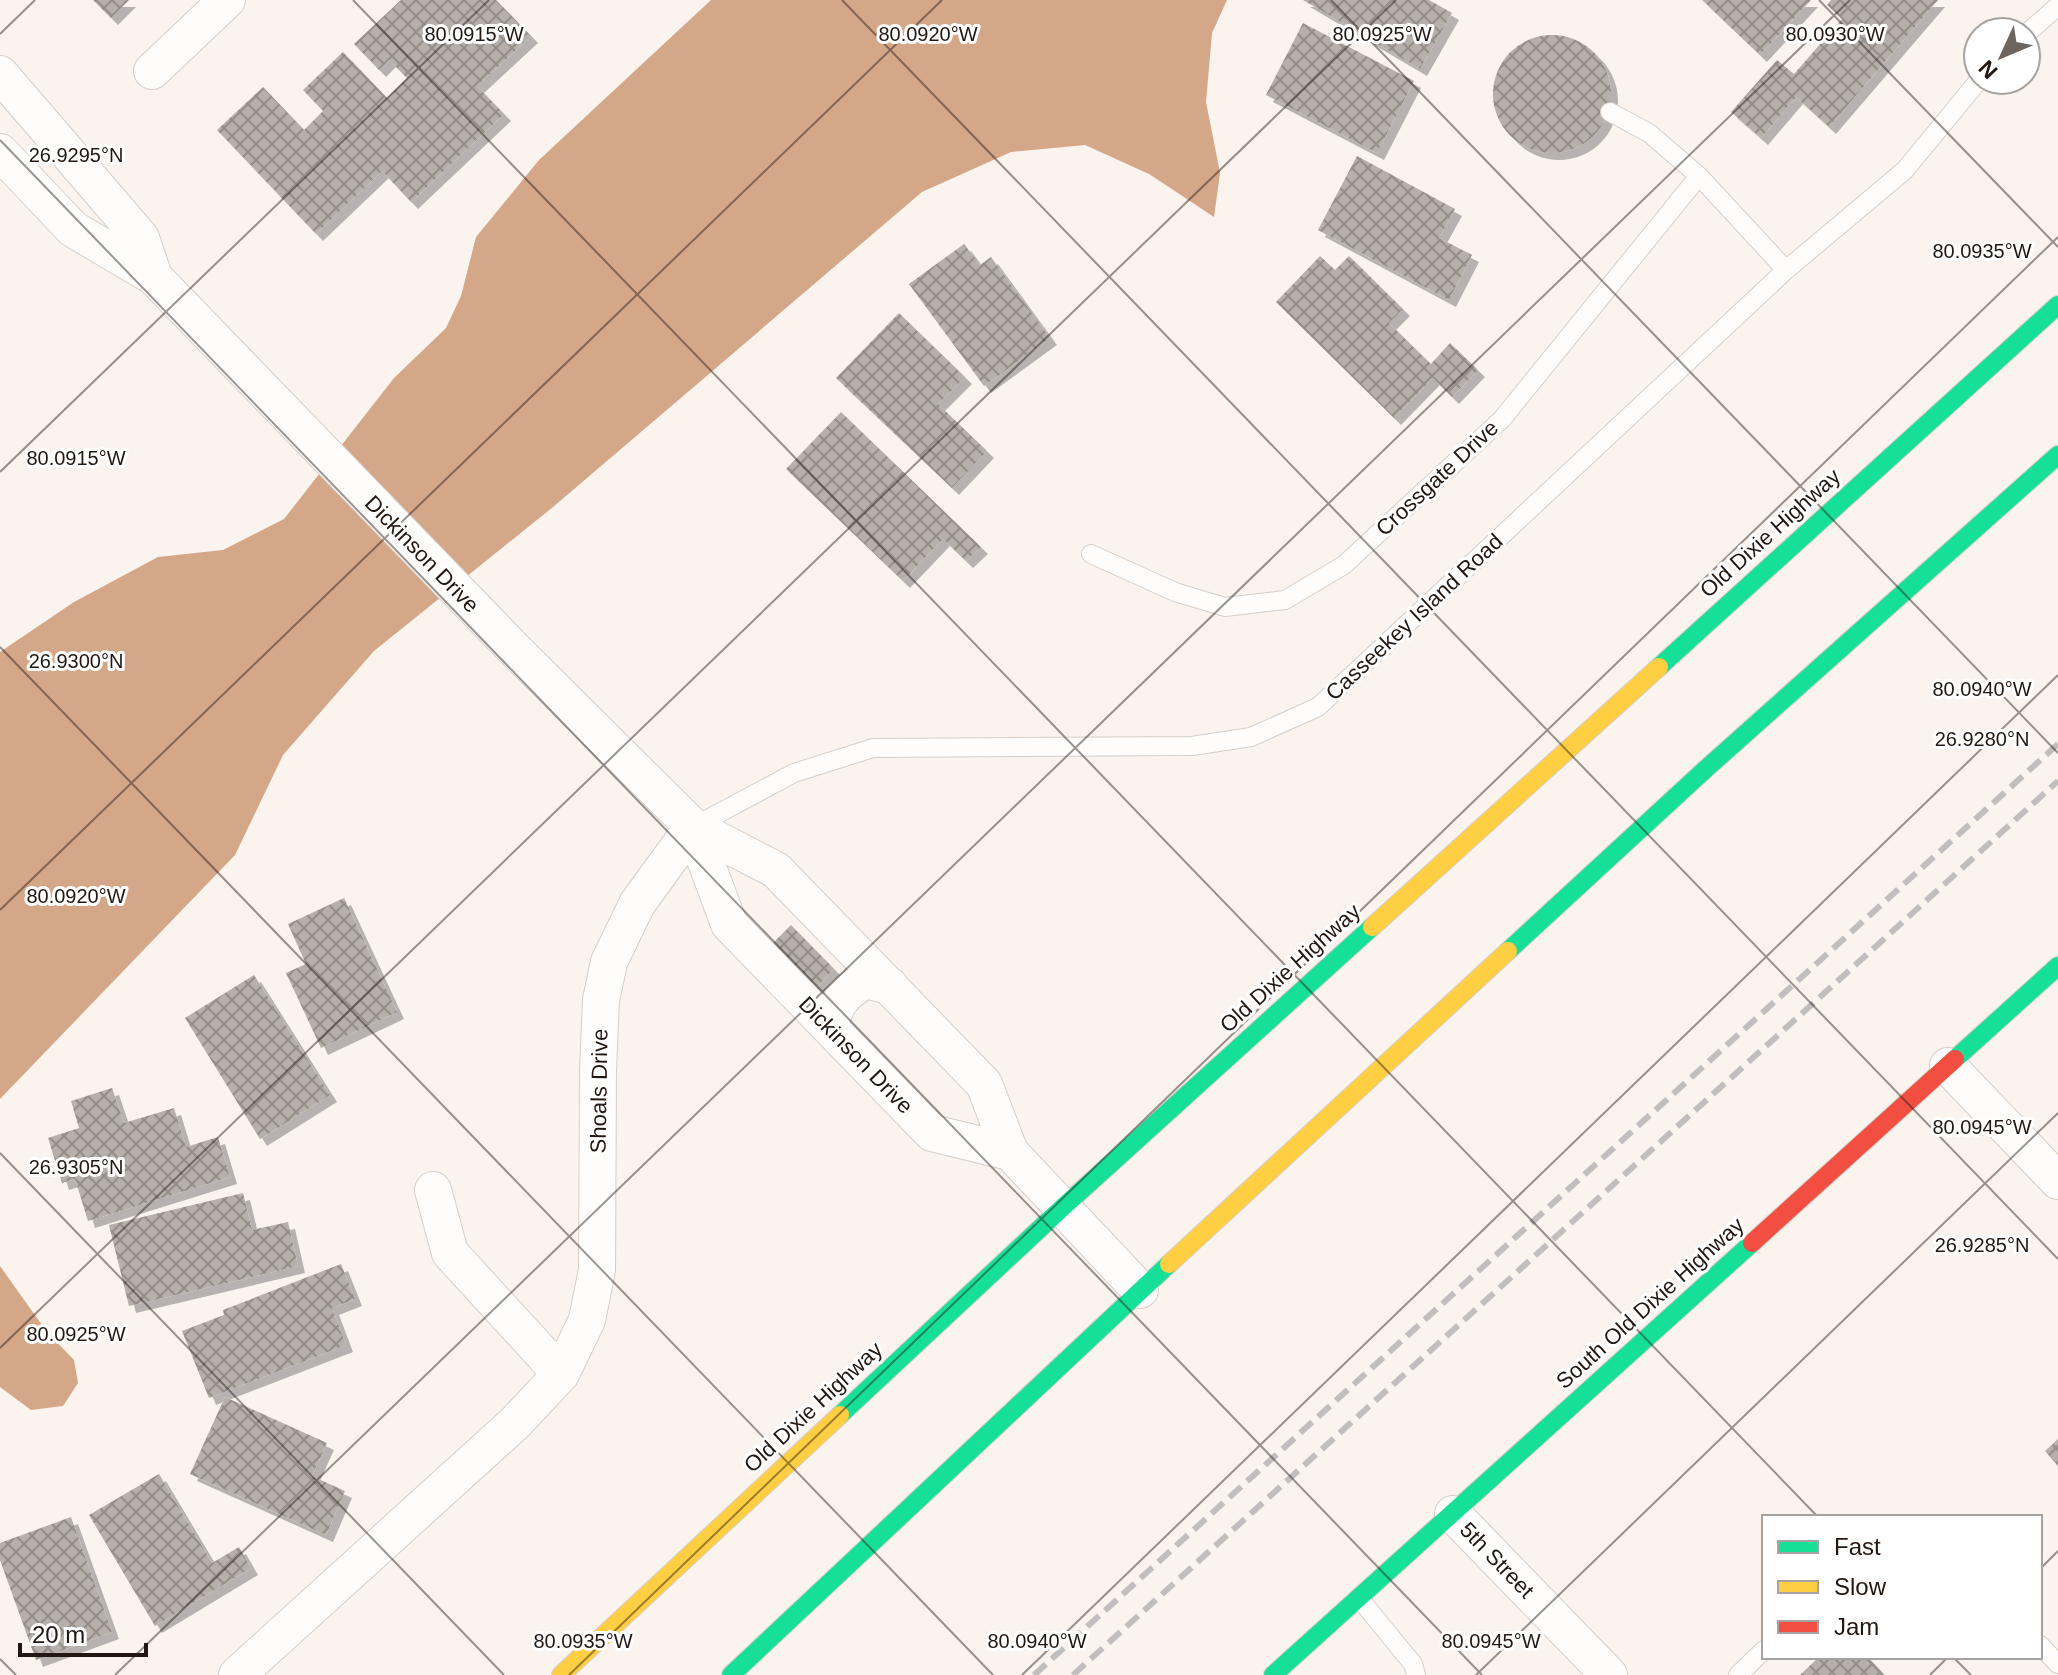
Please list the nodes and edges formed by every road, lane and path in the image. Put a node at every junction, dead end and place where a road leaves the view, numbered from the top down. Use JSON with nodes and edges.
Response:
{"nodes":[{"id":1,"x":227,"y":0,"type":"edge"},
{"id":2,"x":2058,"y":6,"type":"edge"},
{"id":3,"x":2042,"y":20,"type":"edge"},
{"id":4,"x":152,"y":71,"type":"dead end"},
{"id":5,"x":0,"y":74,"type":"edge"},
{"id":6,"x":1966,"y":96,"type":"edge"},
{"id":7,"x":1610,"y":112,"type":"dead end"},
{"id":8,"x":0,"y":152,"type":"edge"},
{"id":9,"x":1699,"y":176,"type":"junction"},
{"id":10,"x":1786,"y":270,"type":"junction"},
{"id":11,"x":154,"y":277,"type":"junction"},
{"id":12,"x":2058,"y":305,"type":"edge"},
{"id":13,"x":2058,"y":455,"type":"edge"},
{"id":14,"x":1091,"y":554,"type":"dead end"},
{"id":15,"x":693,"y":827,"type":"junction"},
{"id":16,"x":2058,"y":966,"type":"edge"},
{"id":17,"x":890,"y":986,"type":"junction"},
{"id":18,"x":830,"y":1028,"type":"junction"},
{"id":19,"x":1948,"y":1066,"type":"junction"},
{"id":20,"x":1010,"y":1152,"type":"junction"},
{"id":21,"x":2058,"y":1181,"type":"edge"},
{"id":22,"x":433,"y":1190,"type":"dead end"},
{"id":23,"x":1063,"y":1207,"type":"junction"},
{"id":24,"x":1140,"y":1290,"type":"junction"},
{"id":25,"x":561,"y":1374,"type":"junction"},
{"id":26,"x":1453,"y":1514,"type":"junction"},
{"id":27,"x":1359,"y":1598,"type":"junction"},
{"id":28,"x":2042,"y":1647,"type":"edge"},
{"id":29,"x":1762,"y":1652,"type":"edge"},
{"id":30,"x":2058,"y":1664,"type":"edge"},
{"id":31,"x":237,"y":1675,"type":"edge"},
{"id":32,"x":561,"y":1675,"type":"edge"},
{"id":33,"x":731,"y":1675,"type":"edge"},
{"id":34,"x":1273,"y":1675,"type":"edge"},
{"id":35,"x":1416,"y":1675,"type":"edge"},
{"id":36,"x":1609,"y":1675,"type":"edge"},
{"id":37,"x":1738,"y":1675,"type":"edge"}],
"edges":[{"from":1,"to":4,"type":"street"},
{"from":2,"to":3,"type":"lane"},
{"from":5,"to":11,"type":"street","name":"Dickinson Drive"},
{"from":6,"to":10,"type":"lane","name":"Casseekey Island Road"},
{"from":7,"to":9,"type":"lane"},
{"from":8,"to":11,"type":"street","name":"Dickinson Drive"},
{"from":9,"to":10,"type":"lane"},
{"from":9,"to":14,"type":"lane","name":"Crossgate Drive"},
{"from":10,"to":15,"type":"lane","name":"Casseekey Island Road"},
{"from":11,"to":15,"type":"street","name":"Dickinson Drive"},
{"from":12,"to":23,"type":"main road","name":"Old Dixie Highway"},
{"from":13,"to":24,"type":"main road"},
{"from":15,"to":17,"type":"street","name":"Dickinson Drive"},
{"from":15,"to":18,"type":"street","name":"Dickinson Drive"},
{"from":15,"to":25,"type":"street","name":"Shoals Drive"},
{"from":16,"to":19,"type":"main road","name":"South Old Dixie Highway"},
{"from":17,"to":18,"type":"street"},
{"from":17,"to":20,"type":"street","name":"Dickinson Drive"},
{"from":18,"to":20,"type":"street","name":"Dickinson Drive"},
{"from":19,"to":21,"type":"street"},
{"from":19,"to":26,"type":"main road","name":"South Old Dixie Highway"},
{"from":20,"to":23,"type":"street","name":"Dickinson Drive"},
{"from":22,"to":25,"type":"street"},
{"from":23,"to":24,"type":"street","name":"Dickinson Drive"},
{"from":23,"to":32,"type":"main road","name":"Old Dixie Highway"},
{"from":24,"to":33,"type":"main road"},
{"from":25,"to":31,"type":"street","name":"Shoals Drive"},
{"from":26,"to":27,"type":"main road","name":"South Old Dixie Highway"},
{"from":26,"to":36,"type":"street","name":"5th Street"},
{"from":27,"to":34,"type":"main road","name":"South Old Dixie Highway"},
{"from":27,"to":35,"type":"lane"},
{"from":28,"to":30,"type":"lane"},
{"from":29,"to":37,"type":"lane"}]}
